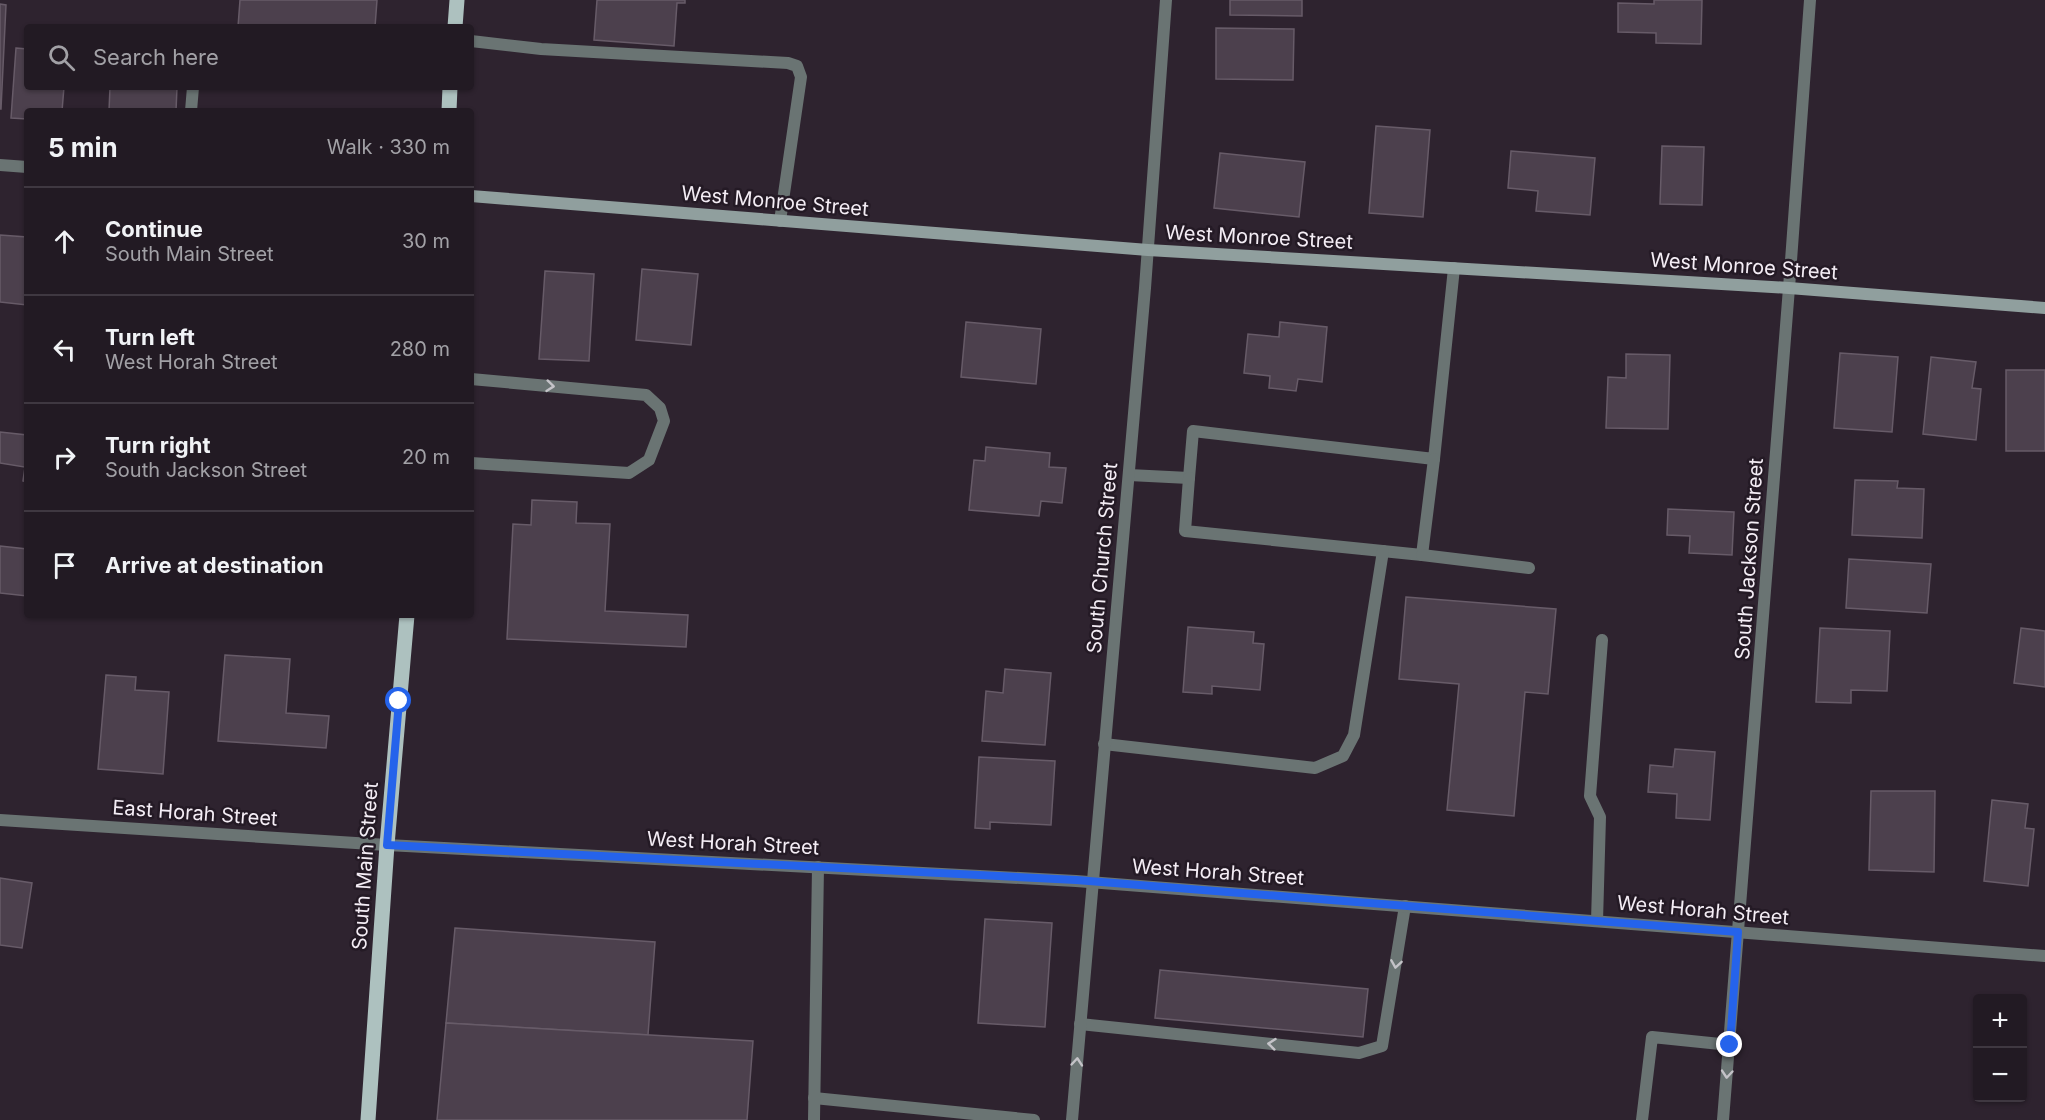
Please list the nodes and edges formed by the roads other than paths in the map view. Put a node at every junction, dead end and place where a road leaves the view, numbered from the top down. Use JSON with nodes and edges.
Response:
{"nodes":[{"id":1,"x":457,"y":0,"type":"edge"},
{"id":2,"x":1166,"y":0,"type":"edge"},
{"id":3,"x":1810,"y":0,"type":"edge"},
{"id":4,"x":455,"y":24,"type":"edge"},
{"id":5,"x":474,"y":41,"type":"edge"},
{"id":6,"x":193,"y":90,"type":"edge"},
{"id":7,"x":450,"y":90,"type":"edge"},
{"id":8,"x":191,"y":108,"type":"edge"},
{"id":9,"x":449,"y":108,"type":"edge"},
{"id":10,"x":0,"y":165,"type":"edge"},
{"id":11,"x":24,"y":167,"type":"edge"},
{"id":12,"x":474,"y":196,"type":"edge"},
{"id":13,"x":780,"y":221,"type":"junction"},
{"id":14,"x":1148,"y":250,"type":"junction"},
{"id":15,"x":1454,"y":268,"type":"junction"},
{"id":16,"x":1790,"y":288,"type":"junction"},
{"id":17,"x":2045,"y":308,"type":"edge"},
{"id":18,"x":474,"y":379,"type":"edge"},
{"id":19,"x":1434,"y":459,"type":"junction"},
{"id":20,"x":474,"y":463,"type":"edge"},
{"id":21,"x":1129,"y":475,"type":"junction"},
{"id":22,"x":1189,"y":478,"type":"junction"},
{"id":23,"x":1383,"y":551,"type":"junction"},
{"id":24,"x":1422,"y":555,"type":"junction"},
{"id":25,"x":1529,"y":568,"type":"dead end"},
{"id":26,"x":407,"y":618,"type":"edge"},
{"id":27,"x":1602,"y":640,"type":"dead end"},
{"id":28,"x":1104,"y":744,"type":"junction"},
{"id":29,"x":0,"y":820,"type":"edge"},
{"id":30,"x":387,"y":845,"type":"junction"},
{"id":31,"x":818,"y":867,"type":"junction"},
{"id":32,"x":1092,"y":882,"type":"junction"},
{"id":33,"x":1406,"y":906,"type":"junction"},
{"id":34,"x":1597,"y":921,"type":"junction"},
{"id":35,"x":1738,"y":932,"type":"junction"},
{"id":36,"x":2045,"y":957,"type":"edge"},
{"id":37,"x":1080,"y":1024,"type":"junction"},
{"id":38,"x":1730,"y":1045,"type":"junction"},
{"id":39,"x":814,"y":1098,"type":"junction"},
{"id":40,"x":368,"y":1120,"type":"edge"},
{"id":41,"x":814,"y":1120,"type":"edge"},
{"id":42,"x":1034,"y":1120,"type":"edge"},
{"id":43,"x":1072,"y":1120,"type":"edge"},
{"id":44,"x":1642,"y":1120,"type":"edge"},
{"id":45,"x":1724,"y":1120,"type":"edge"}],
"edges":[{"from":1,"to":4,"type":"main road"},
{"from":2,"to":14,"type":"street","name":"South Church Street"},
{"from":3,"to":16,"type":"street","name":"South Jackson Street"},
{"from":5,"to":13,"type":"street"},
{"from":6,"to":8,"type":"street"},
{"from":7,"to":9,"type":"main road"},
{"from":10,"to":11,"type":"street"},
{"from":12,"to":13,"type":"street","name":"West Monroe Street"},
{"from":13,"to":14,"type":"street","name":"West Monroe Street"},
{"from":14,"to":15,"type":"street","name":"West Monroe Street"},
{"from":14,"to":21,"type":"street","name":"South Church Street"},
{"from":15,"to":16,"type":"street","name":"West Monroe Street"},
{"from":15,"to":19,"type":"street"},
{"from":16,"to":17,"type":"street","name":"West Monroe Street"},
{"from":16,"to":35,"type":"street","name":"South Jackson Street"},
{"from":18,"to":20,"type":"street","one_way":true},
{"from":19,"to":22,"type":"street"},
{"from":19,"to":24,"type":"street"},
{"from":21,"to":22,"type":"street"},
{"from":21,"to":28,"type":"street","name":"South Church Street"},
{"from":22,"to":23,"type":"street"},
{"from":23,"to":24,"type":"street"},
{"from":23,"to":28,"type":"street"},
{"from":24,"to":25,"type":"street"},
{"from":26,"to":30,"type":"main road","name":"South Main Street"},
{"from":27,"to":34,"type":"street"},
{"from":28,"to":32,"type":"street","name":"South Church Street"},
{"from":29,"to":30,"type":"street","name":"East Horah Street"},
{"from":30,"to":31,"type":"street","name":"West Horah Street"},
{"from":30,"to":40,"type":"main road","name":"South Main Street"},
{"from":31,"to":32,"type":"street","name":"West Horah Street"},
{"from":31,"to":39,"type":"street"},
{"from":32,"to":33,"type":"street","name":"West Horah Street"},
{"from":32,"to":37,"type":"street","name":"South Church Street"},
{"from":33,"to":34,"type":"street","name":"West Horah Street"},
{"from":33,"to":37,"type":"street","one_way":true},
{"from":34,"to":35,"type":"street","name":"West Horah Street"},
{"from":35,"to":36,"type":"street","name":"West Horah Street"},
{"from":35,"to":38,"type":"street","name":"South Jackson Street"},
{"from":43,"to":37,"type":"street","name":"South Church Street","one_way":true},
{"from":38,"to":44,"type":"street"},
{"from":38,"to":45,"type":"street","name":"South Jackson Street","one_way":true},
{"from":39,"to":41,"type":"street"},
{"from":39,"to":42,"type":"street"}]}
